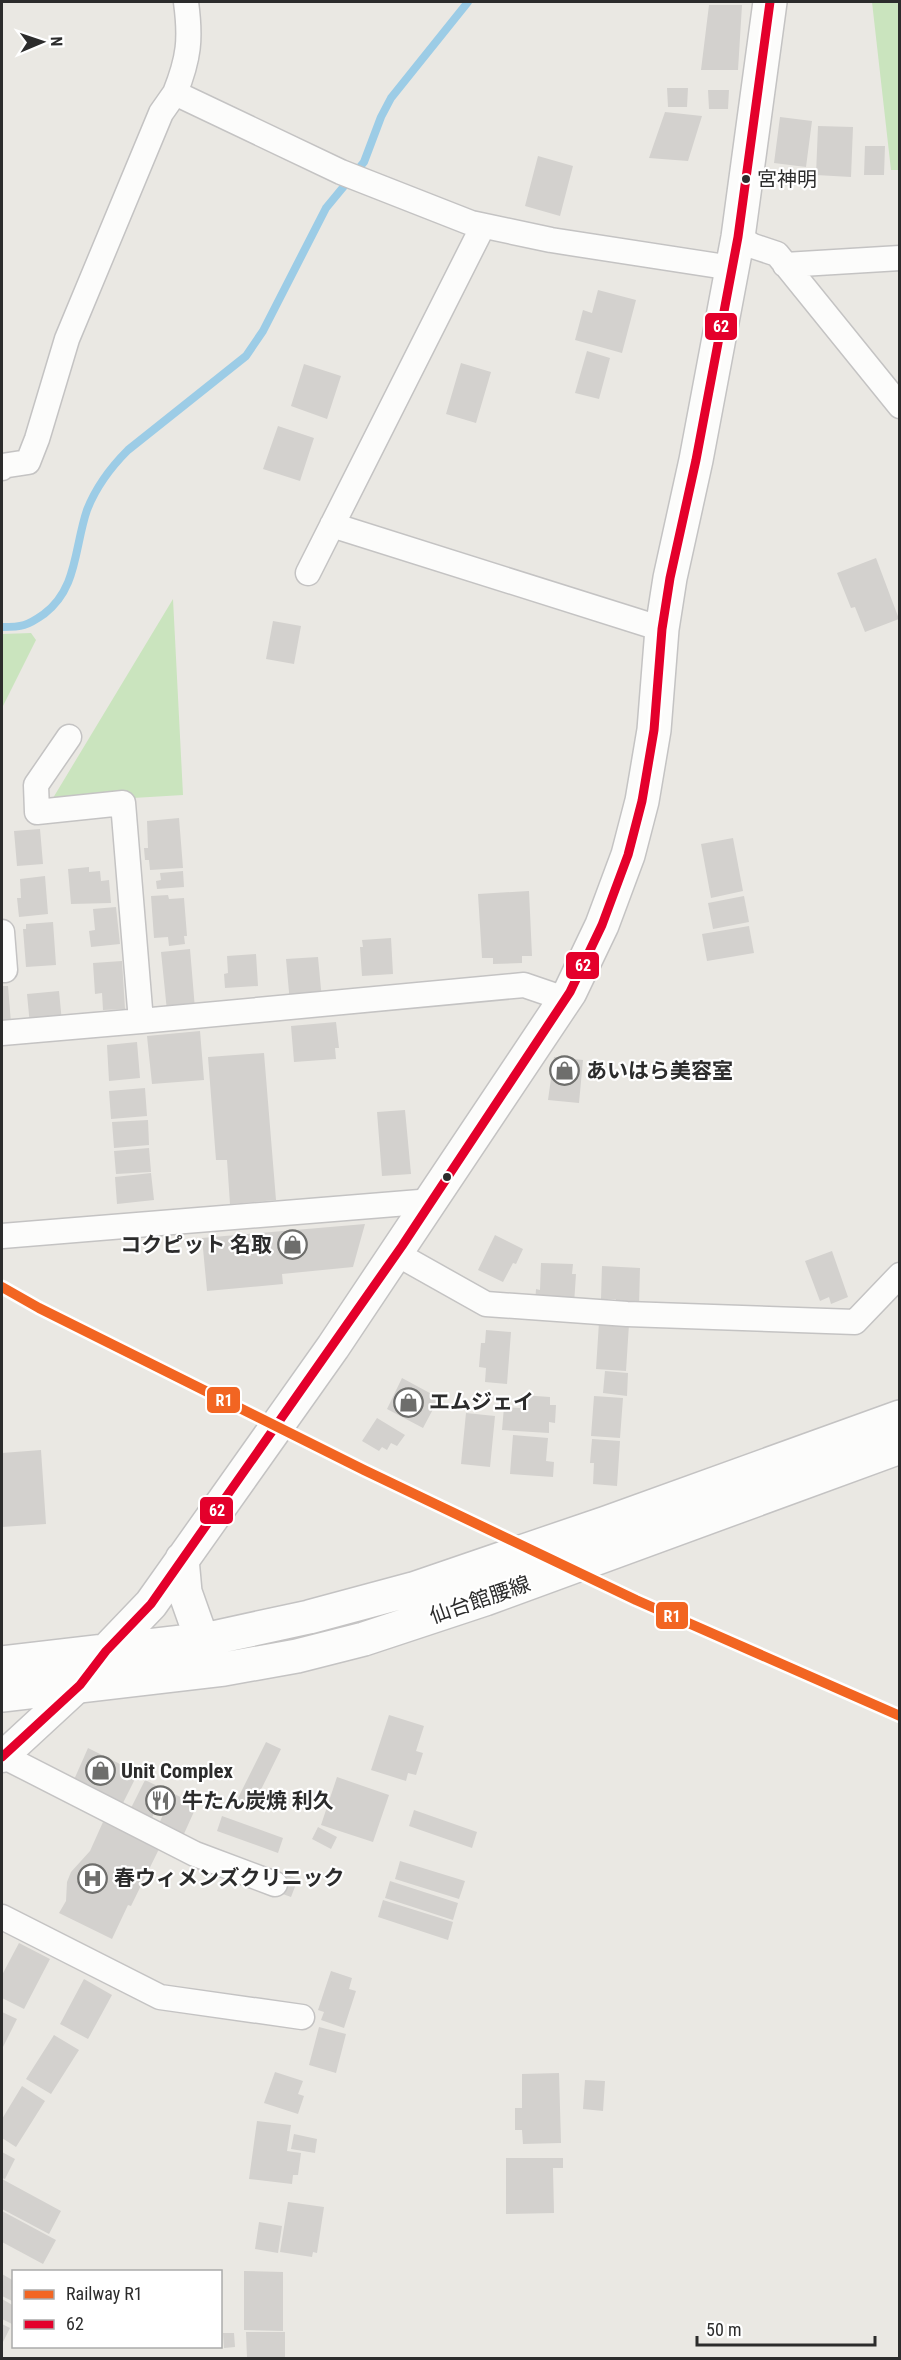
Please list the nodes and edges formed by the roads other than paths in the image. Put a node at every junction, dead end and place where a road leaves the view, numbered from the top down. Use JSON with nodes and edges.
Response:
{"nodes":[{"id":1,"x":186,"y":2,"type":"edge"},
{"id":2,"x":770,"y":2,"type":"edge"},
{"id":3,"x":176,"y":93,"type":"junction"},
{"id":4,"x":483,"y":226,"type":"junction"},
{"id":5,"x":735,"y":253,"type":"junction"},
{"id":6,"x":900,"y":258,"type":"edge"},
{"id":7,"x":785,"y":265,"type":"junction"},
{"id":8,"x":900,"y":406,"type":"edge"},
{"id":9,"x":2,"y":466,"type":"edge"},
{"id":10,"x":332,"y":525,"type":"junction"},
{"id":11,"x":308,"y":573,"type":"dead end"},
{"id":12,"x":662,"y":629,"type":"junction"},
{"id":13,"x":69,"y":737,"type":"dead end"},
{"id":14,"x":2,"y":932,"type":"edge"},
{"id":15,"x":2,"y":970,"type":"edge"},
{"id":16,"x":565,"y":999,"type":"junction"},
{"id":17,"x":141,"y":1021,"type":"junction"},
{"id":18,"x":2,"y":1033,"type":"edge"},
{"id":19,"x":432,"y":1201,"type":"junction"},
{"id":20,"x":2,"y":1236,"type":"edge"},
{"id":21,"x":397,"y":1254,"type":"junction"},
{"id":22,"x":900,"y":1275,"type":"edge"},
{"id":23,"x":900,"y":1417,"type":"edge"},
{"id":24,"x":900,"y":1447,"type":"edge"},
{"id":25,"x":182,"y":1560,"type":"junction"},
{"id":26,"x":202,"y":1640,"type":"junction"},
{"id":27,"x":106,"y":1651,"type":"junction"},
{"id":28,"x":2,"y":1663,"type":"edge"},
{"id":29,"x":80,"y":1685,"type":"junction"},
{"id":30,"x":2,"y":1695,"type":"edge"},
{"id":31,"x":2,"y":1757,"type":"edge"},
{"id":32,"x":275,"y":1884,"type":"dead end"},
{"id":33,"x":2,"y":1917,"type":"edge"},
{"id":34,"x":302,"y":2017,"type":"dead end"}],
"edges":[{"from":1,"to":3,"type":"street"},
{"from":2,"to":5,"type":"main road"},
{"from":3,"to":4,"type":"street"},
{"from":3,"to":9,"type":"street"},
{"from":4,"to":5,"type":"street"},
{"from":4,"to":10,"type":"street"},
{"from":5,"to":7,"type":"street"},
{"from":5,"to":12,"type":"main road"},
{"from":6,"to":7,"type":"street"},
{"from":7,"to":8,"type":"street"},
{"from":10,"to":11,"type":"street"},
{"from":10,"to":12,"type":"street"},
{"from":12,"to":16,"type":"main road"},
{"from":13,"to":17,"type":"street"},
{"from":14,"to":15,"type":"street"},
{"from":16,"to":17,"type":"street"},
{"from":16,"to":19,"type":"main road"},
{"from":17,"to":18,"type":"street"},
{"from":19,"to":20,"type":"street"},
{"from":19,"to":21,"type":"main road"},
{"from":21,"to":22,"type":"street"},
{"from":21,"to":25,"type":"main road"},
{"from":23,"to":26,"type":"main road","name":"仙台館腰線"},
{"from":24,"to":29,"type":"main road","name":"仙台館腰線"},
{"from":25,"to":26,"type":"main road"},
{"from":25,"to":27,"type":"main road"},
{"from":26,"to":27,"type":"main road","name":"仙台館腰線"},
{"from":27,"to":28,"type":"main road","name":"仙台館腰線"},
{"from":27,"to":29,"type":"main road"},
{"from":29,"to":30,"type":"main road","name":"仙台館腰線"},
{"from":29,"to":31,"type":"street"},
{"from":31,"to":32,"type":"street"},
{"from":33,"to":34,"type":"street"}]}
